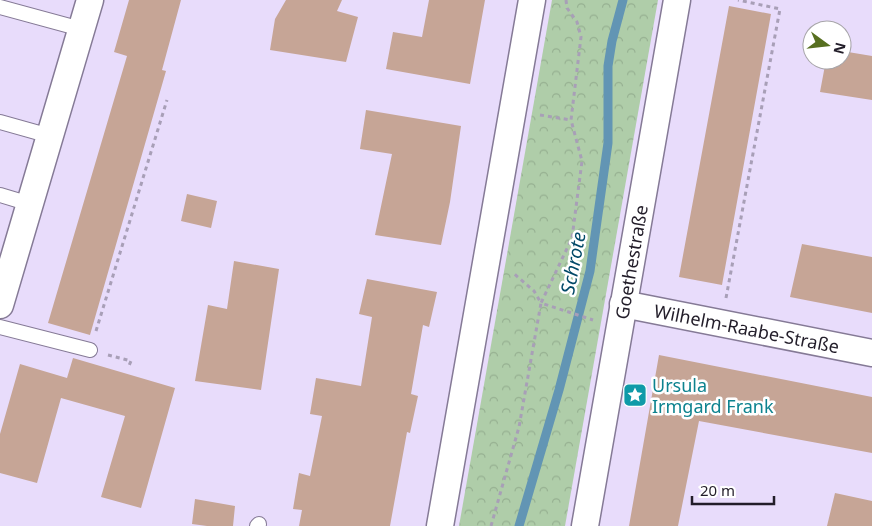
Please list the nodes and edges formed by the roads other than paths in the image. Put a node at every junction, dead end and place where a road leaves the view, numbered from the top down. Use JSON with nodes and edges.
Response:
{"nodes":[{"id":1,"x":90,"y":0,"type":"edge"},
{"id":2,"x":532,"y":0,"type":"edge"},
{"id":3,"x":677,"y":0,"type":"edge"},
{"id":4,"x":0,"y":7,"type":"edge"},
{"id":5,"x":81,"y":29,"type":"junction"},
{"id":6,"x":0,"y":122,"type":"edge"},
{"id":7,"x":50,"y":136,"type":"junction"},
{"id":8,"x":0,"y":195,"type":"edge"},
{"id":9,"x":30,"y":204,"type":"junction"},
{"id":10,"x":0,"y":302,"type":"edge"},
{"id":11,"x":623,"y":304,"type":"junction"},
{"id":12,"x":0,"y":327,"type":"edge"},
{"id":13,"x":90,"y":350,"type":"road end"},
{"id":14,"x":872,"y":353,"type":"edge"},
{"id":15,"x":440,"y":526,"type":"edge"},
{"id":16,"x":585,"y":526,"type":"edge"}],
"edges":[{"from":1,"to":5,"type":"street"},
{"from":2,"to":15,"type":"street"},
{"from":3,"to":11,"type":"street","name":"Goethestraße"},
{"from":4,"to":5,"type":"lane"},
{"from":5,"to":7,"type":"street"},
{"from":6,"to":7,"type":"lane"},
{"from":7,"to":9,"type":"street"},
{"from":8,"to":9,"type":"lane"},
{"from":9,"to":10,"type":"street"},
{"from":11,"to":14,"type":"street","name":"Wilhelm-Raabe-Straße"},
{"from":11,"to":16,"type":"street","name":"Goethestraße"},
{"from":12,"to":13,"type":"lane"}]}
